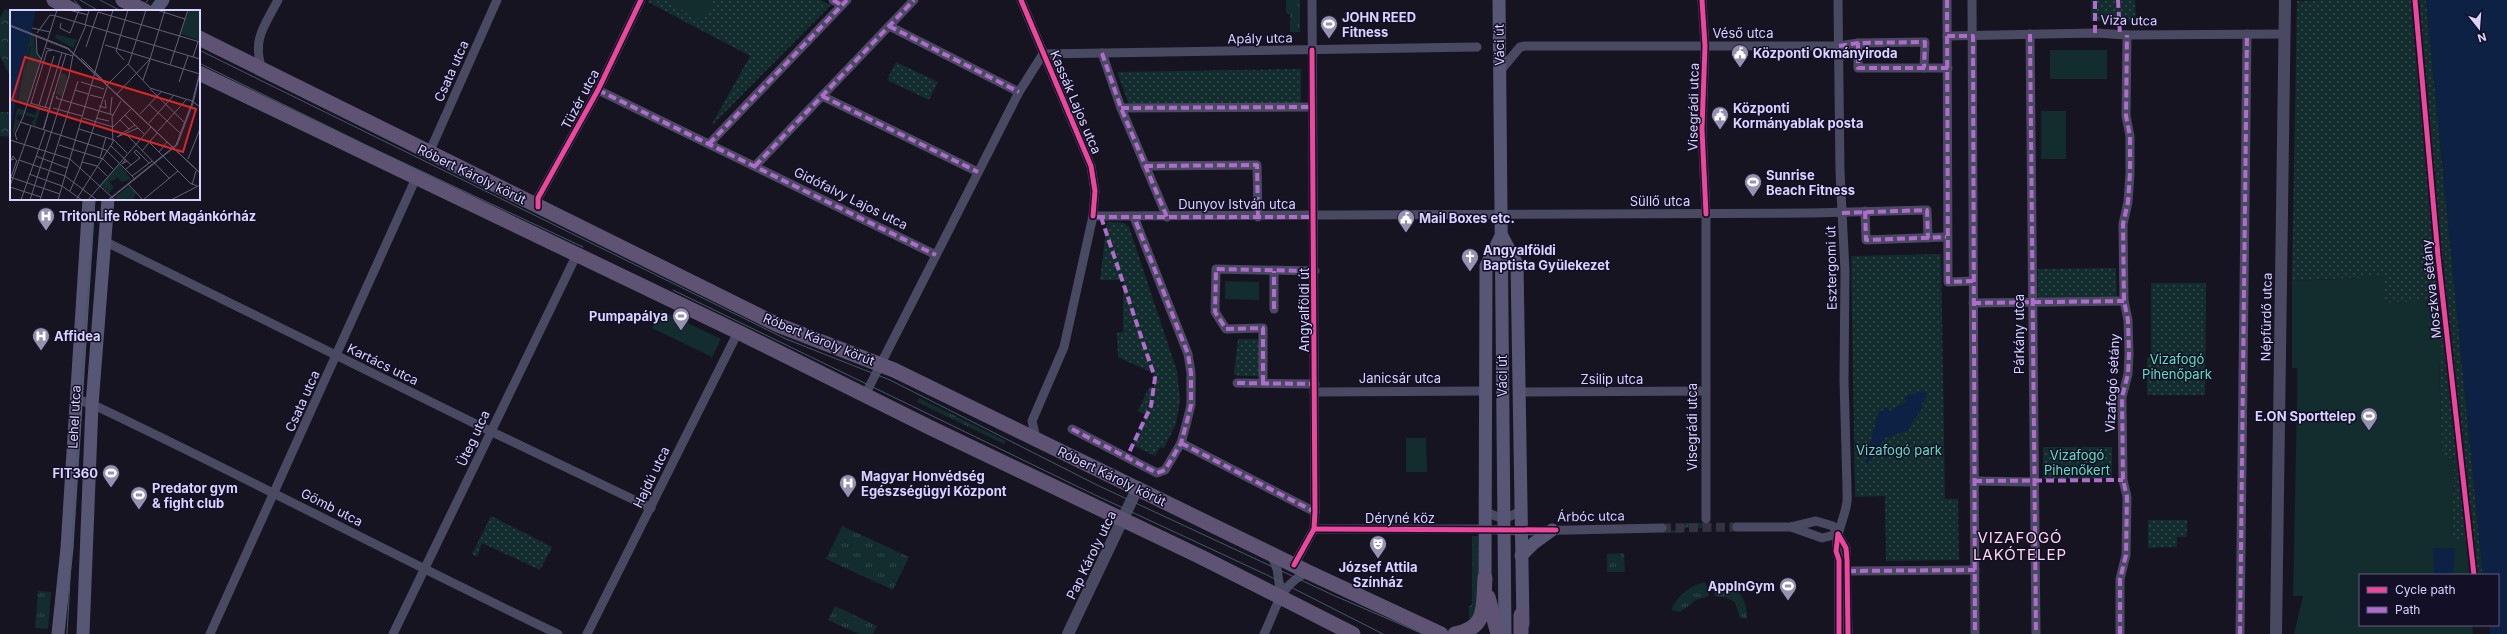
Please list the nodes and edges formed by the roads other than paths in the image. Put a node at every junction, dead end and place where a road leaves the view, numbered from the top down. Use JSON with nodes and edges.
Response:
{"nodes":[{"id":1,"x":54,"y":0,"type":"edge"},
{"id":2,"x":163,"y":0,"type":"edge"},
{"id":3,"x":278,"y":0,"type":"edge"},
{"id":4,"x":641,"y":0,"type":"edge"},
{"id":5,"x":833,"y":0,"type":"edge"},
{"id":6,"x":914,"y":0,"type":"edge"},
{"id":7,"x":1021,"y":0,"type":"edge"},
{"id":8,"x":1312,"y":0,"type":"edge"},
{"id":9,"x":1498,"y":0,"type":"edge"},
{"id":10,"x":1702,"y":0,"type":"edge"},
{"id":11,"x":1838,"y":0,"type":"edge"},
{"id":12,"x":1947,"y":0,"type":"edge"},
{"id":13,"x":1972,"y":0,"type":"edge"},
{"id":14,"x":2285,"y":0,"type":"edge"},
{"id":15,"x":494,"y":1,"type":"edge"},
{"id":16,"x":845,"y":3,"type":"edge"},
{"id":17,"x":72,"y":10,"type":"edge"},
{"id":18,"x":156,"y":10,"type":"edge"},
{"id":19,"x":889,"y":26,"type":"junction"},
{"id":20,"x":2030,"y":34,"type":"junction"},
{"id":21,"x":2247,"y":34,"type":"junction"},
{"id":22,"x":2284,"y":34,"type":"junction"},
{"id":23,"x":2126,"y":35,"type":"junction"},
{"id":24,"x":1947,"y":36,"type":"junction"},
{"id":25,"x":1973,"y":36,"type":"junction"},
{"id":26,"x":200,"y":39,"type":"edge"},
{"id":27,"x":1858,"y":43,"type":"junction"},
{"id":28,"x":1705,"y":46,"type":"junction"},
{"id":29,"x":1839,"y":46,"type":"junction"},
{"id":30,"x":1476,"y":47,"type":"dead end"},
{"id":31,"x":1312,"y":50,"type":"junction"},
{"id":32,"x":1102,"y":53,"type":"junction"},
{"id":33,"x":1043,"y":54,"type":"junction"},
{"id":34,"x":1924,"y":68,"type":"junction"},
{"id":35,"x":1948,"y":68,"type":"junction"},
{"id":36,"x":262,"y":70,"type":"junction"},
{"id":37,"x":1500,"y":71,"type":"junction"},
{"id":38,"x":200,"y":73,"type":"edge"},
{"id":39,"x":598,"y":90,"type":"junction"},
{"id":40,"x":1019,"y":92,"type":"junction"},
{"id":41,"x":822,"y":96,"type":"junction"},
{"id":42,"x":1312,"y":107,"type":"junction"},
{"id":43,"x":1121,"y":108,"type":"junction"},
{"id":44,"x":709,"y":144,"type":"junction"},
{"id":45,"x":429,"y":153,"type":"junction"},
{"id":46,"x":755,"y":166,"type":"junction"},
{"id":47,"x":1145,"y":166,"type":"junction"},
{"id":48,"x":978,"y":172,"type":"junction"},
{"id":49,"x":416,"y":178,"type":"junction"},
{"id":50,"x":89,"y":200,"type":"edge"},
{"id":51,"x":108,"y":200,"type":"edge"},
{"id":52,"x":538,"y":207,"type":"junction"},
{"id":53,"x":1865,"y":211,"type":"junction"},
{"id":54,"x":1842,"y":213,"type":"junction"},
{"id":55,"x":1706,"y":214,"type":"junction"},
{"id":56,"x":1502,"y":215,"type":"junction"},
{"id":57,"x":1093,"y":216,"type":"junction"},
{"id":58,"x":1134,"y":217,"type":"junction"},
{"id":59,"x":1167,"y":217,"type":"junction"},
{"id":60,"x":1258,"y":217,"type":"junction"},
{"id":61,"x":1315,"y":217,"type":"junction"},
{"id":62,"x":1502,"y":234,"type":"junction"},
{"id":63,"x":1946,"y":237,"type":"junction"},
{"id":64,"x":1928,"y":238,"type":"junction"},
{"id":65,"x":104,"y":242,"type":"junction"},
{"id":66,"x":577,"y":254,"type":"junction"},
{"id":67,"x":936,"y":255,"type":"junction"},
{"id":68,"x":1274,"y":271,"type":"junction"},
{"id":69,"x":1315,"y":271,"type":"junction"},
{"id":70,"x":1973,"y":281,"type":"junction"},
{"id":71,"x":2124,"y":301,"type":"junction"},
{"id":72,"x":1974,"y":303,"type":"junction"},
{"id":73,"x":2032,"y":303,"type":"junction"},
{"id":74,"x":1274,"y":309,"type":"dead end"},
{"id":75,"x":738,"y":332,"type":"junction"},
{"id":76,"x":337,"y":356,"type":"junction"},
{"id":77,"x":880,"y":364,"type":"junction"},
{"id":78,"x":1237,"y":383,"type":"dead end"},
{"id":79,"x":1264,"y":383,"type":"junction"},
{"id":80,"x":1315,"y":388,"type":"junction"},
{"id":81,"x":1486,"y":391,"type":"junction"},
{"id":82,"x":1705,"y":391,"type":"junction"},
{"id":83,"x":1519,"y":392,"type":"junction"},
{"id":84,"x":865,"y":395,"type":"junction"},
{"id":85,"x":75,"y":398,"type":"junction"},
{"id":86,"x":92,"y":405,"type":"junction"},
{"id":87,"x":1072,"y":429,"type":"dead end"},
{"id":88,"x":490,"y":431,"type":"junction"},
{"id":89,"x":1036,"y":438,"type":"junction"},
{"id":90,"x":1181,"y":443,"type":"junction"},
{"id":91,"x":1974,"y":481,"type":"junction"},
{"id":92,"x":2033,"y":482,"type":"junction"},
{"id":93,"x":1138,"y":487,"type":"junction"},
{"id":94,"x":275,"y":492,"type":"junction"},
{"id":95,"x":651,"y":508,"type":"junction"},
{"id":96,"x":1520,"y":510,"type":"junction"},
{"id":97,"x":1486,"y":511,"type":"junction"},
{"id":98,"x":1315,"y":512,"type":"junction"},
{"id":99,"x":1706,"y":519,"type":"dead end"},
{"id":100,"x":1124,"y":520,"type":"junction"},
{"id":101,"x":1737,"y":527,"type":"tunnel mouth"},
{"id":102,"x":1791,"y":527,"type":"junction"},
{"id":103,"x":1662,"y":528,"type":"tunnel mouth"},
{"id":104,"x":1314,"y":529,"type":"junction"},
{"id":105,"x":1486,"y":529,"type":"junction"},
{"id":106,"x":1552,"y":530,"type":"junction"},
{"id":107,"x":1521,"y":531,"type":"junction"},
{"id":108,"x":1838,"y":534,"type":"junction"},
{"id":109,"x":1270,"y":552,"type":"junction"},
{"id":110,"x":1521,"y":556,"type":"junction"},
{"id":111,"x":1294,"y":565,"type":"junction"},
{"id":112,"x":425,"y":569,"type":"junction"},
{"id":113,"x":1975,"y":570,"type":"junction"},
{"id":114,"x":1848,"y":571,"type":"junction"},
{"id":115,"x":1308,"y":572,"type":"junction"},
{"id":116,"x":1485,"y":578,"type":"junction"},
{"id":117,"x":1281,"y":597,"type":"junction"},
{"id":118,"x":1521,"y":615,"type":"junction"},
{"id":119,"x":58,"y":634,"type":"edge"},
{"id":120,"x":83,"y":634,"type":"edge"},
{"id":121,"x":210,"y":634,"type":"edge"},
{"id":122,"x":394,"y":634,"type":"edge"},
{"id":123,"x":558,"y":634,"type":"edge"},
{"id":124,"x":587,"y":634,"type":"edge"},
{"id":125,"x":1068,"y":634,"type":"edge"},
{"id":126,"x":1264,"y":634,"type":"edge"},
{"id":127,"x":1353,"y":634,"type":"edge"},
{"id":128,"x":1441,"y":634,"type":"edge"},
{"id":129,"x":1455,"y":634,"type":"edge"},
{"id":130,"x":1498,"y":634,"type":"edge"},
{"id":131,"x":1505,"y":634,"type":"edge"},
{"id":132,"x":1521,"y":634,"type":"edge"},
{"id":133,"x":1525,"y":634,"type":"edge"},
{"id":134,"x":1839,"y":634,"type":"edge"},
{"id":135,"x":1848,"y":634,"type":"edge"},
{"id":136,"x":1975,"y":634,"type":"edge"},
{"id":137,"x":2036,"y":634,"type":"edge"},
{"id":138,"x":2120,"y":634,"type":"edge"},
{"id":139,"x":2240,"y":634,"type":"edge"},
{"id":140,"x":2276,"y":634,"type":"edge"}],
"edges":[{"from":1,"to":17,"type":"main road"},
{"from":2,"to":18,"type":"main road"},
{"from":3,"to":36,"type":"street"},
{"from":4,"to":39,"type":"street","name":"Tüzér utca"},
{"from":5,"to":16,"type":"street"},
{"from":6,"to":19,"type":"street"},
{"from":7,"to":33,"type":"street","name":"Kassák Lajos utca"},
{"from":8,"to":31,"type":"street","name":"Angyalföldi út"},
{"from":9,"to":37,"type":"main road","name":"Váci út"},
{"from":10,"to":28,"type":"street","name":"Visegrádi utca"},
{"from":11,"to":29,"type":"street","name":"Esztergomi út"},
{"from":12,"to":24,"type":"street"},
{"from":13,"to":25,"type":"street"},
{"from":14,"to":22,"type":"street","name":"Népfürdő utca"},
{"from":15,"to":45,"type":"street","name":"Csata utca"},
{"from":16,"to":44,"type":"street"},
{"from":19,"to":40,"type":"street"},
{"from":19,"to":41,"type":"street"},
{"from":20,"to":23,"type":"street","name":"Viza utca"},
{"from":20,"to":25,"type":"street","name":"Viza utca"},
{"from":20,"to":73,"type":"street","name":"Párkány utca"},
{"from":21,"to":22,"type":"street","name":"Viza utca"},
{"from":21,"to":23,"type":"street","name":"Viza utca"},
{"from":21,"to":139,"type":"street","name":"Népfürdő utca"},
{"from":22,"to":140,"type":"street","name":"Népfürdő utca"},
{"from":23,"to":71,"type":"street","name":"Vizafogó sétány"},
{"from":24,"to":25,"type":"street"},
{"from":24,"to":35,"type":"street"},
{"from":25,"to":70,"type":"street"},
{"from":26,"to":36,"type":"main road","name":"Róbert Károly körút"},
{"from":27,"to":29,"type":"street","name":"Véső utca"},
{"from":27,"to":34,"type":"street"},
{"from":27,"to":34,"type":"street","name":"Véső utca"},
{"from":28,"to":29,"type":"street","name":"Véső utca"},
{"from":28,"to":37,"type":"street","name":"Véső utca"},
{"from":28,"to":55,"type":"street","name":"Visegrádi utca"},
{"from":29,"to":54,"type":"street","name":"Esztergomi út"},
{"from":30,"to":31,"type":"street","name":"Apály utca"},
{"from":31,"to":32,"type":"street","name":"Apály utca"},
{"from":31,"to":42,"type":"street","name":"Angyalföldi út"},
{"from":32,"to":33,"type":"street","name":"Apály utca"},
{"from":32,"to":43,"type":"street"},
{"from":33,"to":40,"type":"street"},
{"from":33,"to":57,"type":"street","name":"Kassák Lajos utca"},
{"from":34,"to":35,"type":"street"},
{"from":35,"to":63,"type":"street"},
{"from":36,"to":45,"type":"main road","name":"Róbert Károly körút"},
{"from":37,"to":56,"type":"main road","name":"Váci út"},
{"from":38,"to":49,"type":"main road","name":"Róbert Károly körút"},
{"from":39,"to":44,"type":"street","name":"Gidófalvy Lajos utca"},
{"from":39,"to":52,"type":"street","name":"Tüzér utca"},
{"from":40,"to":48,"type":"street"},
{"from":41,"to":46,"type":"street"},
{"from":41,"to":48,"type":"street"},
{"from":42,"to":43,"type":"street"},
{"from":42,"to":61,"type":"street","name":"Angyalföldi út"},
{"from":43,"to":47,"type":"street"},
{"from":44,"to":46,"type":"street","name":"Gidófalvy Lajos utca"},
{"from":45,"to":52,"type":"main road","name":"Róbert Károly körút"},
{"from":46,"to":67,"type":"street","name":"Gidófalvy Lajos utca"},
{"from":47,"to":59,"type":"street"},
{"from":47,"to":60,"type":"street"},
{"from":48,"to":67,"type":"street"},
{"from":49,"to":66,"type":"main road","name":"Róbert Károly körút"},
{"from":49,"to":76,"type":"street","name":"Csata utca"},
{"from":50,"to":85,"type":"main road","name":"Lehel utca"},
{"from":51,"to":65,"type":"main road","name":"Lehel utca"},
{"from":52,"to":77,"type":"main road","name":"Róbert Károly körút"},
{"from":53,"to":54,"type":"street","name":"Süllő utca"},
{"from":53,"to":64,"type":"street","name":"Süllő utca"},
{"from":53,"to":64,"type":"street"},
{"from":54,"to":55,"type":"street","name":"Süllő utca"},
{"from":54,"to":108,"type":"street","name":"Esztergomi út"},
{"from":55,"to":56,"type":"street","name":"Süllő utca"},
{"from":55,"to":82,"type":"street","name":"Visegrádi utca"},
{"from":56,"to":61,"type":"street","name":"Dunyov István utca"},
{"from":56,"to":62,"type":"main road","name":"Váci út"},
{"from":57,"to":58,"type":"street","name":"Dunyov István utca"},
{"from":57,"to":89,"type":"street","name":"Kassák Lajos utca"},
{"from":58,"to":59,"type":"street","name":"Dunyov István utca"},
{"from":58,"to":90,"type":"street"},
{"from":59,"to":60,"type":"street","name":"Dunyov István utca"},
{"from":60,"to":61,"type":"street","name":"Dunyov István utca"},
{"from":61,"to":69,"type":"street","name":"Angyalföldi út"},
{"from":62,"to":81,"type":"main road","name":"Váci út"},
{"from":62,"to":83,"type":"main road","name":"Váci út"},
{"from":62,"to":131,"type":"main road","name":"Váci út"},
{"from":63,"to":64,"type":"street"},
{"from":63,"to":70,"type":"street"},
{"from":65,"to":76,"type":"street","name":"Kartács utca"},
{"from":65,"to":86,"type":"main road","name":"Lehel utca"},
{"from":66,"to":75,"type":"main road","name":"Róbert Károly körút"},
{"from":66,"to":88,"type":"street","name":"Üteg utca"},
{"from":67,"to":77,"type":"street"},
{"from":68,"to":69,"type":"street","name":"Angyalföldi út"},
{"from":68,"to":74,"type":"street"},
{"from":68,"to":79,"type":"street","name":"Angyalföldi út"},
{"from":69,"to":80,"type":"street","name":"Angyalföldi út"},
{"from":70,"to":72,"type":"street"},
{"from":71,"to":73,"type":"street"},
{"from":71,"to":138,"type":"street","name":"Vizafogó sétány"},
{"from":72,"to":73,"type":"street"},
{"from":72,"to":91,"type":"street"},
{"from":73,"to":92,"type":"street","name":"Párkány utca"},
{"from":75,"to":84,"type":"main road","name":"Róbert Károly körút"},
{"from":75,"to":95,"type":"street","name":"Hajdú utca"},
{"from":76,"to":88,"type":"street","name":"Kartács utca"},
{"from":76,"to":94,"type":"street","name":"Csata utca"},
{"from":77,"to":84,"type":"street"},
{"from":77,"to":89,"type":"main road","name":"Róbert Károly körút"},
{"from":78,"to":79,"type":"street","name":"Janicsár utca"},
{"from":79,"to":80,"type":"street","name":"Janicsár utca"},
{"from":80,"to":81,"type":"street","name":"Janicsár utca"},
{"from":80,"to":98,"type":"street","name":"Angyalföldi út"},
{"from":81,"to":97,"type":"main road","name":"Váci út"},
{"from":82,"to":83,"type":"street","name":"Zsilip utca"},
{"from":82,"to":99,"type":"street","name":"Visegrádi utca"},
{"from":83,"to":96,"type":"main road","name":"Váci út"},
{"from":84,"to":100,"type":"main road","name":"Róbert Károly körút"},
{"from":85,"to":86,"type":"street","name":"Gömb utca"},
{"from":85,"to":119,"type":"main road","name":"Lehel utca"},
{"from":86,"to":94,"type":"street","name":"Gömb utca"},
{"from":86,"to":120,"type":"main road","name":"Lehel utca"},
{"from":87,"to":90,"type":"street"},
{"from":88,"to":95,"type":"street","name":"Kartács utca"},
{"from":88,"to":112,"type":"street","name":"Üteg utca"},
{"from":89,"to":93,"type":"main road","name":"Róbert Károly körút"},
{"from":90,"to":98,"type":"street"},
{"from":91,"to":92,"type":"street"},
{"from":91,"to":113,"type":"street"},
{"from":92,"to":137,"type":"street","name":"Párkány utca"},
{"from":93,"to":100,"type":"street","name":"Pap Károly utca"},
{"from":93,"to":109,"type":"main road","name":"Róbert Károly körút"},
{"from":94,"to":112,"type":"street","name":"Gömb utca"},
{"from":94,"to":121,"type":"street","name":"Csata utca"},
{"from":95,"to":124,"type":"street","name":"Hajdú utca"},
{"from":96,"to":97,"type":"street"},
{"from":96,"to":107,"type":"main road","name":"Váci út"},
{"from":97,"to":105,"type":"main road","name":"Váci út"},
{"from":98,"to":104,"type":"street","name":"Angyalföldi út"},
{"from":100,"to":117,"type":"main road","name":"Róbert Károly körút"},
{"from":100,"to":125,"type":"street","name":"Pap Károly utca"},
{"from":101,"to":102,"type":"street"},
{"from":102,"to":108,"type":"street"},
{"from":102,"to":108,"type":"street"},
{"from":103,"to":106,"type":"street","name":"Árbóc utca"},
{"from":104,"to":105,"type":"street","name":"Déryné köz"},
{"from":104,"to":111,"type":"street","name":"Angyalföldi út"},
{"from":105,"to":107,"type":"street","name":"Déryné köz"},
{"from":105,"to":116,"type":"main road","name":"Váci út"},
{"from":106,"to":107,"type":"street","name":"Árbóc utca"},
{"from":106,"to":110,"type":"main road"},
{"from":107,"to":110,"type":"main road","name":"Váci út"},
{"from":108,"to":114,"type":"street"},
{"from":108,"to":134,"type":"street","name":"Esztergomi út"},
{"from":109,"to":111,"type":"main road","name":"Róbert Károly körút"},
{"from":109,"to":117,"type":"street"},
{"from":110,"to":118,"type":"main road","name":"Váci út"},
{"from":111,"to":115,"type":"main road","name":"Róbert Károly körút"},
{"from":112,"to":122,"type":"street","name":"Üteg utca"},
{"from":112,"to":123,"type":"street","name":"Gömb utca"},
{"from":113,"to":114,"type":"street"},
{"from":113,"to":136,"type":"street"},
{"from":114,"to":135,"type":"street"},
{"from":115,"to":117,"type":"street"},
{"from":115,"to":128,"type":"main road","name":"Róbert Károly körút"},
{"from":116,"to":129,"type":"main road"},
{"from":116,"to":130,"type":"main road"},
{"from":117,"to":126,"type":"street"},
{"from":117,"to":127,"type":"main road","name":"Róbert Károly körút"},
{"from":118,"to":132,"type":"main road"},
{"from":118,"to":133,"type":"main road","name":"Váci út"}]}
